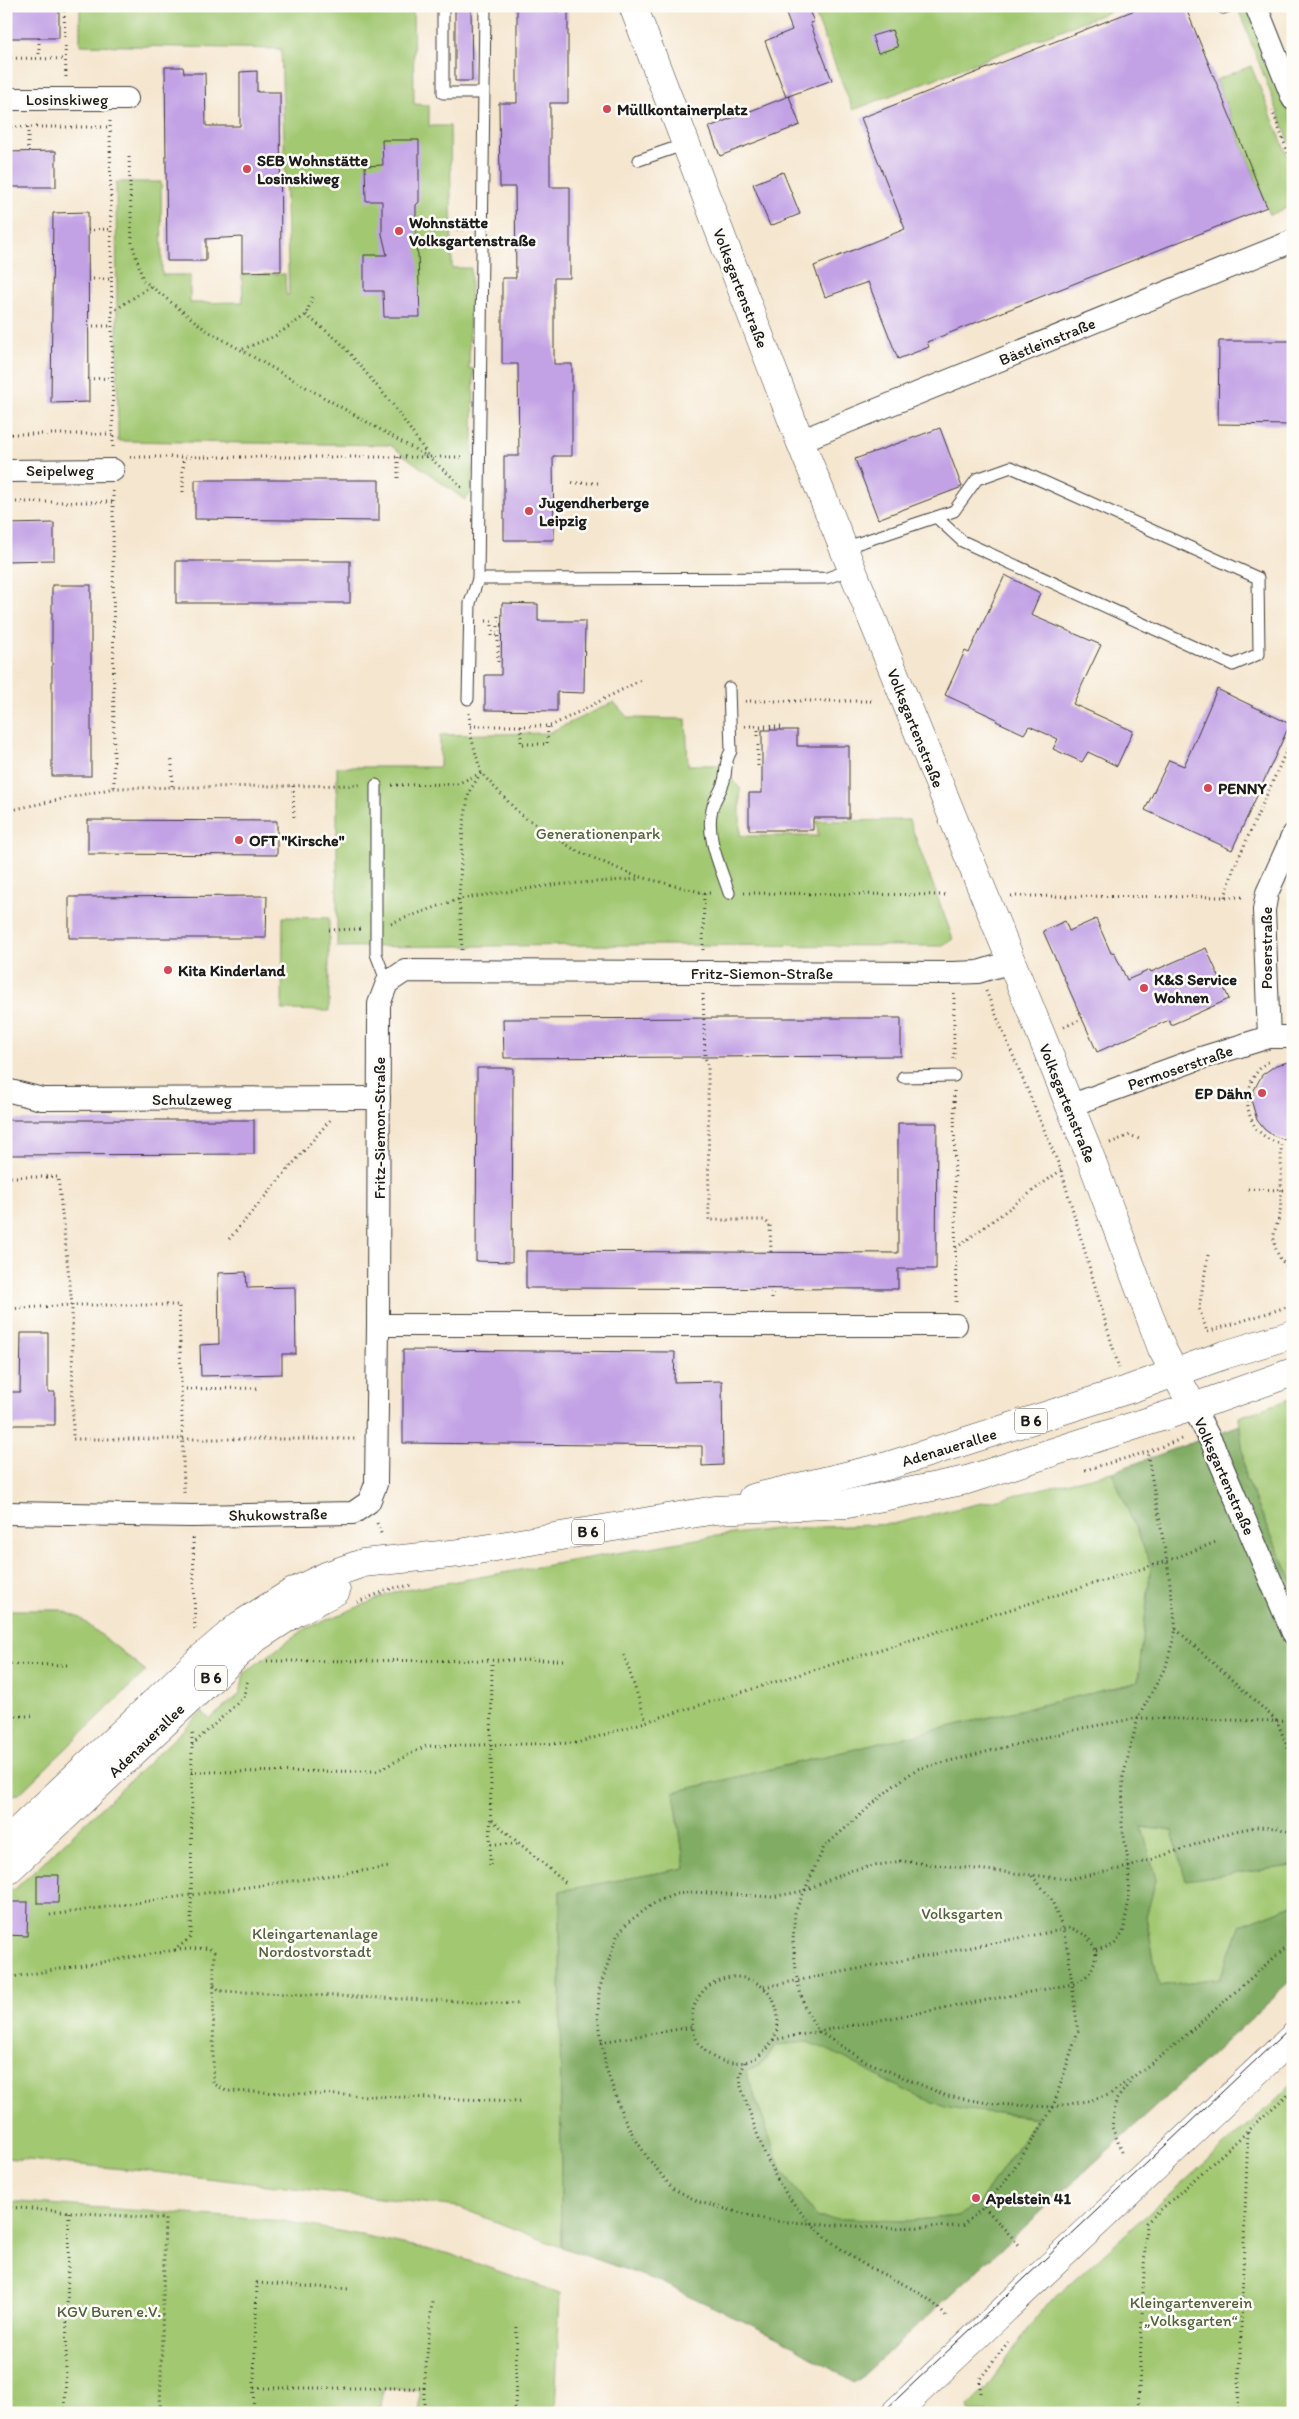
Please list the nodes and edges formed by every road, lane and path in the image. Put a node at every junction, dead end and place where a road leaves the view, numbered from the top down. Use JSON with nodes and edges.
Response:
{"nodes":[{"id":1,"x":64,"y":6,"type":"edge"},
{"id":2,"x":443,"y":6,"type":"edge"},
{"id":3,"x":485,"y":6,"type":"edge"},
{"id":4,"x":633,"y":6,"type":"edge"},
{"id":5,"x":1256,"y":6,"type":"edge"},
{"id":6,"x":39,"y":38,"type":"dead end"},
{"id":7,"x":6,"y":58,"type":"edge"},
{"id":8,"x":40,"y":58,"type":"junction"},
{"id":9,"x":1288,"y":72,"type":"edge"},
{"id":10,"x":483,"y":93,"type":"junction"},
{"id":11,"x":6,"y":99,"type":"edge"},
{"id":12,"x":1293,"y":99,"type":"edge"},
{"id":13,"x":127,"y":100,"type":"dead end"},
{"id":14,"x":28,"y":126,"type":"junction"},
{"id":15,"x":6,"y":127,"type":"edge"},
{"id":16,"x":686,"y":144,"type":"junction"},
{"id":17,"x":28,"y":151,"type":"dead end"},
{"id":18,"x":130,"y":157,"type":"dead end"},
{"id":19,"x":639,"y":160,"type":"dead end"},
{"id":20,"x":111,"y":229,"type":"junction"},
{"id":21,"x":88,"y":230,"type":"dead end"},
{"id":22,"x":1293,"y":241,"type":"edge"},
{"id":23,"x":112,"y":279,"type":"junction"},
{"id":24,"x":88,"y":280,"type":"dead end"},
{"id":25,"x":152,"y":286,"type":"junction"},
{"id":26,"x":313,"y":295,"type":"dead end"},
{"id":27,"x":112,"y":312,"type":"junction"},
{"id":28,"x":306,"y":315,"type":"junction"},
{"id":29,"x":88,"y":326,"type":"dead end"},
{"id":30,"x":112,"y":326,"type":"junction"},
{"id":31,"x":243,"y":349,"type":"junction"},
{"id":32,"x":112,"y":378,"type":"junction"},
{"id":33,"x":88,"y":379,"type":"dead end"},
{"id":34,"x":6,"y":434,"type":"edge"},
{"id":35,"x":113,"y":434,"type":"junction"},
{"id":36,"x":800,"y":441,"type":"junction"},
{"id":37,"x":478,"y":456,"type":"junction"},
{"id":38,"x":183,"y":457,"type":"junction"},
{"id":39,"x":398,"y":457,"type":"junction"},
{"id":40,"x":430,"y":458,"type":"junction"},
{"id":41,"x":113,"y":470,"type":"junction"},
{"id":42,"x":6,"y":471,"type":"edge"},
{"id":43,"x":398,"y":480,"type":"dead end"},
{"id":44,"x":572,"y":483,"type":"dead end"},
{"id":45,"x":600,"y":483,"type":"dead end"},
{"id":46,"x":183,"y":492,"type":"dead end"},
{"id":47,"x":6,"y":502,"type":"edge"},
{"id":48,"x":114,"y":502,"type":"junction"},
{"id":49,"x":478,"y":508,"type":"junction"},
{"id":50,"x":936,"y":517,"type":"junction"},
{"id":51,"x":848,"y":558,"type":"junction"},
{"id":52,"x":478,"y":579,"type":"junction"},
{"id":53,"x":498,"y":616,"type":"dead end"},
{"id":54,"x":498,"y":664,"type":"dead end"},
{"id":55,"x":641,"y":680,"type":"dead end"},
{"id":56,"x":729,"y":688,"type":"dead end"},
{"id":57,"x":468,"y":699,"type":"joint"},
{"id":58,"x":730,"y":701,"type":"junction"},
{"id":59,"x":873,"y":701,"type":"dead end"},
{"id":60,"x":470,"y":726,"type":"junction"},
{"id":61,"x":521,"y":726,"type":"junction"},
{"id":62,"x":548,"y":726,"type":"junction"},
{"id":63,"x":758,"y":726,"type":"dead end"},
{"id":64,"x":1293,"y":736,"type":"edge"},
{"id":65,"x":172,"y":760,"type":"dead end"},
{"id":66,"x":758,"y":766,"type":"dead end"},
{"id":67,"x":481,"y":773,"type":"junction"},
{"id":68,"x":376,"y":785,"type":"junction"},
{"id":69,"x":294,"y":786,"type":"junction"},
{"id":70,"x":172,"y":787,"type":"junction"},
{"id":71,"x":114,"y":788,"type":"junction"},
{"id":72,"x":6,"y":811,"type":"edge"},
{"id":73,"x":294,"y":820,"type":"dead end"},
{"id":74,"x":1293,"y":835,"type":"edge"},
{"id":75,"x":645,"y":879,"type":"dead end"},
{"id":76,"x":729,"y":893,"type":"dead end"},
{"id":77,"x":1008,"y":896,"type":"dead end"},
{"id":78,"x":1225,"y":897,"type":"junction"},
{"id":79,"x":1266,"y":897,"type":"junction"},
{"id":80,"x":459,"y":899,"type":"junction"},
{"id":81,"x":376,"y":929,"type":"junction"},
{"id":82,"x":329,"y":930,"type":"dead end"},
{"id":83,"x":463,"y":956,"type":"dead end"},
{"id":84,"x":1011,"y":962,"type":"junction"},
{"id":85,"x":978,"y":972,"type":"junction"},
{"id":86,"x":953,"y":973,"type":"junction"},
{"id":87,"x":387,"y":982,"type":"junction"},
{"id":88,"x":704,"y":1018,"type":"dead end"},
{"id":89,"x":1293,"y":1036,"type":"edge"},
{"id":90,"x":1269,"y":1037,"type":"junction"},
{"id":91,"x":1272,"y":1061,"type":"dead end"},
{"id":92,"x":903,"y":1076,"type":"dead end"},
{"id":93,"x":954,"y":1076,"type":"junction"},
{"id":94,"x":6,"y":1090,"type":"edge"},
{"id":95,"x":348,"y":1098,"type":"junction"},
{"id":96,"x":379,"y":1098,"type":"junction"},
{"id":97,"x":1069,"y":1106,"type":"junction"},
{"id":98,"x":1139,"y":1140,"type":"dead end"},
{"id":99,"x":1103,"y":1146,"type":"dead end"},
{"id":100,"x":1061,"y":1170,"type":"junction"},
{"id":101,"x":6,"y":1177,"type":"edge"},
{"id":102,"x":1248,"y":1189,"type":"dead end"},
{"id":103,"x":1280,"y":1189,"type":"junction"},
{"id":104,"x":1287,"y":1190,"type":"dead end"},
{"id":105,"x":229,"y":1239,"type":"dead end"},
{"id":106,"x":955,"y":1248,"type":"junction"},
{"id":107,"x":771,"y":1252,"type":"dead end"},
{"id":108,"x":1208,"y":1256,"type":"dead end"},
{"id":109,"x":1293,"y":1272,"type":"edge"},
{"id":110,"x":72,"y":1305,"type":"junction"},
{"id":111,"x":1293,"y":1305,"type":"edge"},
{"id":112,"x":6,"y":1309,"type":"edge"},
{"id":113,"x":378,"y":1325,"type":"junction"},
{"id":114,"x":956,"y":1325,"type":"joint"},
{"id":115,"x":1293,"y":1334,"type":"edge"},
{"id":116,"x":1119,"y":1368,"type":"dead end"},
{"id":117,"x":1293,"y":1372,"type":"edge"},
{"id":118,"x":1174,"y":1373,"type":"junction"},
{"id":119,"x":258,"y":1388,"type":"dead end"},
{"id":120,"x":181,"y":1389,"type":"junction"},
{"id":121,"x":1193,"y":1407,"type":"junction"},
{"id":122,"x":183,"y":1438,"type":"junction"},
{"id":123,"x":376,"y":1439,"type":"junction"},
{"id":124,"x":1083,"y":1471,"type":"dead end"},
{"id":125,"x":715,"y":1510,"type":"junction"},
{"id":126,"x":6,"y":1513,"type":"edge"},
{"id":127,"x":188,"y":1516,"type":"junction"},
{"id":128,"x":1216,"y":1542,"type":"dead end"},
{"id":129,"x":460,"y":1553,"type":"junction"},
{"id":130,"x":1167,"y":1561,"type":"junction"},
{"id":131,"x":422,"y":1583,"type":"dead end"},
{"id":132,"x":349,"y":1606,"type":"dead end"},
{"id":133,"x":1176,"y":1629,"type":"junction"},
{"id":134,"x":1293,"y":1633,"type":"edge"},
{"id":135,"x":197,"y":1634,"type":"dead end"},
{"id":136,"x":624,"y":1654,"type":"dead end"},
{"id":137,"x":566,"y":1660,"type":"dead end"},
{"id":138,"x":492,"y":1661,"type":"junction"},
{"id":139,"x":6,"y":1664,"type":"edge"},
{"id":140,"x":69,"y":1665,"type":"dead end"},
{"id":141,"x":260,"y":1667,"type":"dead end"},
{"id":142,"x":254,"y":1672,"type":"dead end"},
{"id":143,"x":6,"y":1716,"type":"edge"},
{"id":144,"x":34,"y":1716,"type":"dead end"},
{"id":145,"x":1138,"y":1718,"type":"junction"},
{"id":146,"x":1293,"y":1719,"type":"edge"},
{"id":147,"x":1277,"y":1721,"type":"junction"},
{"id":148,"x":646,"y":1722,"type":"junction"},
{"id":149,"x":197,"y":1726,"type":"dead end"},
{"id":150,"x":192,"y":1745,"type":"junction"},
{"id":151,"x":493,"y":1745,"type":"junction"},
{"id":152,"x":1293,"y":1761,"type":"edge"},
{"id":153,"x":191,"y":1772,"type":"junction"},
{"id":154,"x":491,"y":1819,"type":"junction"},
{"id":155,"x":1293,"y":1833,"type":"edge"},
{"id":156,"x":6,"y":1842,"type":"edge"},
{"id":157,"x":491,"y":1844,"type":"junction"},
{"id":158,"x":521,"y":1844,"type":"junction"},
{"id":159,"x":490,"y":1865,"type":"dead end"},
{"id":160,"x":390,"y":1867,"type":"dead end"},
{"id":161,"x":1129,"y":1868,"type":"junction"},
{"id":162,"x":6,"y":1872,"type":"edge"},
{"id":163,"x":1032,"y":1876,"type":"junction"},
{"id":164,"x":567,"y":1884,"type":"dead end"},
{"id":165,"x":803,"y":1891,"type":"junction"},
{"id":166,"x":193,"y":1895,"type":"junction"},
{"id":167,"x":50,"y":1915,"type":"dead end"},
{"id":168,"x":1063,"y":1930,"type":"junction"},
{"id":169,"x":1293,"y":1941,"type":"edge"},
{"id":170,"x":175,"y":1950,"type":"junction"},
{"id":171,"x":1096,"y":1950,"type":"junction"},
{"id":172,"x":6,"y":1978,"type":"edge"},
{"id":173,"x":796,"y":1980,"type":"junction"},
{"id":174,"x":214,"y":1984,"type":"junction"},
{"id":175,"x":1073,"y":1984,"type":"junction"},
{"id":176,"x":764,"y":1988,"type":"junction"},
{"id":177,"x":520,"y":2004,"type":"dead end"},
{"id":178,"x":692,"y":2027,"type":"junction"},
{"id":179,"x":818,"y":2031,"type":"junction"},
{"id":180,"x":1293,"y":2037,"type":"edge"},
{"id":181,"x":773,"y":2040,"type":"junction"},
{"id":182,"x":601,"y":2042,"type":"junction"},
{"id":183,"x":745,"y":2062,"type":"junction"},
{"id":184,"x":1132,"y":2078,"type":"junction"},
{"id":185,"x":1293,"y":2090,"type":"edge"},
{"id":186,"x":520,"y":2101,"type":"dead end"},
{"id":187,"x":1053,"y":2107,"type":"junction"},
{"id":188,"x":1248,"y":2130,"type":"junction"},
{"id":189,"x":1122,"y":2152,"type":"dead end"},
{"id":190,"x":6,"y":2206,"type":"edge"},
{"id":191,"x":984,"y":2207,"type":"junction"},
{"id":192,"x":69,"y":2211,"type":"junction"},
{"id":193,"x":812,"y":2224,"type":"junction"},
{"id":194,"x":1021,"y":2247,"type":"dead end"},
{"id":195,"x":349,"y":2288,"type":"dead end"},
{"id":196,"x":432,"y":2302,"type":"dead end"},
{"id":197,"x":946,"y":2317,"type":"dead end"},
{"id":198,"x":517,"y":2324,"type":"dead end"},
{"id":199,"x":1010,"y":2338,"type":"dead end"},
{"id":200,"x":254,"y":2388,"type":"junction"},
{"id":201,"x":424,"y":2388,"type":"junction"},
{"id":202,"x":980,"y":2394,"type":"dead end"},
{"id":203,"x":65,"y":2413,"type":"edge"},
{"id":204,"x":160,"y":2413,"type":"edge"},
{"id":205,"x":253,"y":2413,"type":"edge"},
{"id":206,"x":424,"y":2413,"type":"edge"},
{"id":207,"x":515,"y":2413,"type":"edge"},
{"id":208,"x":895,"y":2413,"type":"edge"},
{"id":209,"x":1138,"y":2413,"type":"edge"},
{"id":210,"x":1238,"y":2413,"type":"edge"}],
"edges":[{"from":1,"to":8,"type":"path"},
{"from":2,"to":10,"type":"lane"},
{"from":3,"to":10,"type":"lane"},
{"from":4,"to":16,"type":"main road","name":"Volksgartenstraße"},
{"from":5,"to":9,"type":"street"},
{"from":6,"to":8,"type":"path"},
{"from":7,"to":8,"type":"path"},
{"from":9,"to":12,"type":"street"},
{"from":10,"to":37,"type":"lane"},
{"from":11,"to":13,"type":"street","name":"Losinskiweg"},
{"from":14,"to":15,"type":"path"},
{"from":14,"to":17,"type":"path"},
{"from":14,"to":20,"type":"path"},
{"from":16,"to":19,"type":"lane"},
{"from":16,"to":36,"type":"main road","name":"Volksgartenstraße"},
{"from":18,"to":25,"type":"path"},
{"from":20,"to":21,"type":"path"},
{"from":20,"to":23,"type":"path"},
{"from":22,"to":36,"type":"street","name":"Bästleinstraße"},
{"from":23,"to":24,"type":"path"},
{"from":23,"to":27,"type":"path"},
{"from":25,"to":27,"type":"path"},
{"from":25,"to":31,"type":"path"},
{"from":26,"to":28,"type":"path"},
{"from":27,"to":30,"type":"path"},
{"from":28,"to":31,"type":"path"},
{"from":28,"to":40,"type":"path"},
{"from":29,"to":30,"type":"path"},
{"from":30,"to":32,"type":"path"},
{"from":31,"to":40,"type":"path"},
{"from":32,"to":33,"type":"path"},
{"from":32,"to":35,"type":"path"},
{"from":34,"to":35,"type":"path"},
{"from":35,"to":41,"type":"path"},
{"from":36,"to":51,"type":"main road","name":"Volksgartenstraße"},
{"from":37,"to":40,"type":"path"},
{"from":37,"to":49,"type":"lane"},
{"from":38,"to":39,"type":"path"},
{"from":38,"to":41,"type":"path"},
{"from":38,"to":46,"type":"path"},
{"from":39,"to":40,"type":"path"},
{"from":39,"to":43,"type":"path"},
{"from":40,"to":49,"type":"path"},
{"from":41,"to":42,"type":"street","name":"Seipelweg"},
{"from":41,"to":48,"type":"path"},
{"from":44,"to":45,"type":"path"},
{"from":47,"to":48,"type":"path"},
{"from":48,"to":71,"type":"path"},
{"from":49,"to":52,"type":"lane"},
{"from":50,"to":50,"type":"lane"},
{"from":50,"to":51,"type":"lane"},
{"from":51,"to":52,"type":"lane"},
{"from":51,"to":84,"type":"main road","name":"Volksgartenstraße"},
{"from":52,"to":57,"type":"lane"},
{"from":53,"to":54,"type":"path"},
{"from":55,"to":62,"type":"path"},
{"from":56,"to":58,"type":"lane"},
{"from":57,"to":60,"type":"path"},
{"from":58,"to":59,"type":"path"},
{"from":58,"to":76,"type":"lane"},
{"from":60,"to":61,"type":"path"},
{"from":60,"to":67,"type":"path"},
{"from":61,"to":62,"type":"path"},
{"from":61,"to":62,"type":"path"},
{"from":63,"to":66,"type":"path"},
{"from":64,"to":78,"type":"path"},
{"from":65,"to":70,"type":"path"},
{"from":67,"to":68,"type":"path"},
{"from":67,"to":80,"type":"path"},
{"from":68,"to":69,"type":"path"},
{"from":68,"to":81,"type":"lane"},
{"from":69,"to":70,"type":"path"},
{"from":69,"to":73,"type":"path"},
{"from":70,"to":71,"type":"path"},
{"from":71,"to":72,"type":"path"},
{"from":74,"to":79,"type":"street","name":"Poserstraße"},
{"from":75,"to":80,"type":"path"},
{"from":77,"to":78,"type":"path"},
{"from":78,"to":79,"type":"path"},
{"from":79,"to":90,"type":"street","name":"Poserstraße"},
{"from":80,"to":81,"type":"path"},
{"from":80,"to":83,"type":"path"},
{"from":81,"to":82,"type":"path"},
{"from":81,"to":87,"type":"lane"},
{"from":84,"to":85,"type":"street","name":"Fritz-Siemon-Straße"},
{"from":84,"to":97,"type":"main road","name":"Volksgartenstraße"},
{"from":85,"to":86,"type":"street","name":"Fritz-Siemon-Straße"},
{"from":85,"to":100,"type":"path"},
{"from":86,"to":87,"type":"street","name":"Fritz-Siemon-Straße"},
{"from":86,"to":93,"type":"path"},
{"from":87,"to":96,"type":"street","name":"Fritz-Siemon-Straße"},
{"from":88,"to":107,"type":"path"},
{"from":89,"to":90,"type":"street","name":"Permoserstraße"},
{"from":90,"to":97,"type":"street","name":"Permoserstraße"},
{"from":91,"to":103,"type":"path"},
{"from":92,"to":93,"type":"lane"},
{"from":93,"to":106,"type":"path"},
{"from":94,"to":95,"type":"street","name":"Schulzeweg"},
{"from":95,"to":96,"type":"street","name":"Schulzeweg"},
{"from":95,"to":105,"type":"path"},
{"from":96,"to":113,"type":"street","name":"Fritz-Siemon-Straße"},
{"from":97,"to":118,"type":"main road","name":"Volksgartenstraße"},
{"from":98,"to":99,"type":"path"},
{"from":100,"to":106,"type":"path"},
{"from":100,"to":116,"type":"path"},
{"from":101,"to":110,"type":"path"},
{"from":102,"to":103,"type":"path"},
{"from":103,"to":104,"type":"path"},
{"from":103,"to":109,"type":"path"},
{"from":106,"to":114,"type":"path"},
{"from":108,"to":111,"type":"path"},
{"from":110,"to":112,"type":"path"},
{"from":110,"to":120,"type":"path"},
{"from":110,"to":122,"type":"path"},
{"from":113,"to":114,"type":"street"},
{"from":113,"to":123,"type":"street","name":"Shukowstraße"},
{"from":115,"to":118,"type":"main road","name":"Adenauerallee","number":"B 6"},
{"from":117,"to":121,"type":"main road","name":"Adenauerallee","number":"B 6"},
{"from":118,"to":121,"type":"main road","name":"Volksgartenstraße"},
{"from":118,"to":125,"type":"main road","name":"Adenauerallee","number":"B 6"},
{"from":119,"to":120,"type":"path"},
{"from":120,"to":122,"type":"path"},
{"from":121,"to":125,"type":"main road","name":"Adenauerallee","number":"B 6"},
{"from":121,"to":134,"type":"street","name":"Volksgartenstraße"},
{"from":122,"to":123,"type":"path"},
{"from":122,"to":127,"type":"path"},
{"from":123,"to":127,"type":"street","name":"Shukowstraße"},
{"from":124,"to":130,"type":"path"},
{"from":125,"to":129,"type":"main road","name":"Adenauerallee","number":"B 6"},
{"from":126,"to":127,"type":"street","name":"Shukowstraße"},
{"from":127,"to":135,"type":"path"},
{"from":128,"to":130,"type":"path"},
{"from":129,"to":156,"type":"main road","name":"Adenauerallee","number":"B 6"},
{"from":129,"to":162,"type":"main road","name":"Adenauerallee","number":"B 6"},
{"from":130,"to":133,"type":"path"},
{"from":130,"to":148,"type":"path"},
{"from":131,"to":132,"type":"path"},
{"from":133,"to":145,"type":"path"},
{"from":133,"to":147,"type":"path"},
{"from":136,"to":148,"type":"path"},
{"from":137,"to":138,"type":"path"},
{"from":138,"to":141,"type":"path"},
{"from":138,"to":151,"type":"path"},
{"from":139,"to":140,"type":"path"},
{"from":142,"to":150,"type":"path"},
{"from":143,"to":144,"type":"path"},
{"from":145,"to":147,"type":"path"},
{"from":145,"to":161,"type":"path"},
{"from":145,"to":165,"type":"path"},
{"from":146,"to":147,"type":"path"},
{"from":147,"to":152,"type":"path"},
{"from":148,"to":151,"type":"path"},
{"from":149,"to":150,"type":"path"},
{"from":150,"to":153,"type":"path"},
{"from":151,"to":153,"type":"path"},
{"from":151,"to":154,"type":"path"},
{"from":153,"to":166,"type":"path"},
{"from":154,"to":157,"type":"path"},
{"from":154,"to":158,"type":"path"},
{"from":155,"to":161,"type":"path"},
{"from":157,"to":158,"type":"path"},
{"from":157,"to":159,"type":"path"},
{"from":158,"to":164,"type":"path"},
{"from":160,"to":166,"type":"path"},
{"from":161,"to":163,"type":"path"},
{"from":161,"to":171,"type":"path"},
{"from":163,"to":165,"type":"path"},
{"from":163,"to":168,"type":"path"},
{"from":165,"to":173,"type":"path"},
{"from":165,"to":182,"type":"path"},
{"from":166,"to":167,"type":"path"},
{"from":166,"to":170,"type":"path"},
{"from":168,"to":171,"type":"path"},
{"from":168,"to":173,"type":"path"},
{"from":168,"to":175,"type":"path"},
{"from":169,"to":184,"type":"path"},
{"from":170,"to":172,"type":"path"},
{"from":170,"to":174,"type":"path"},
{"from":171,"to":175,"type":"path"},
{"from":173,"to":176,"type":"path"},
{"from":173,"to":179,"type":"path"},
{"from":174,"to":177,"type":"path"},
{"from":174,"to":186,"type":"path"},
{"from":175,"to":179,"type":"path"},
{"from":175,"to":187,"type":"path"},
{"from":176,"to":178,"type":"path"},
{"from":176,"to":181,"type":"path"},
{"from":178,"to":182,"type":"path"},
{"from":178,"to":183,"type":"path"},
{"from":179,"to":181,"type":"path"},
{"from":179,"to":187,"type":"path"},
{"from":180,"to":208,"type":"main road"},
{"from":181,"to":183,"type":"path"},
{"from":182,"to":193,"type":"path"},
{"from":183,"to":193,"type":"path"},
{"from":184,"to":187,"type":"path"},
{"from":184,"to":189,"type":"path"},
{"from":185,"to":188,"type":"path"},
{"from":187,"to":191,"type":"path"},
{"from":188,"to":209,"type":"path"},
{"from":188,"to":210,"type":"path"},
{"from":190,"to":192,"type":"path"},
{"from":191,"to":193,"type":"path"},
{"from":191,"to":194,"type":"path"},
{"from":192,"to":203,"type":"path"},
{"from":192,"to":204,"type":"path"},
{"from":193,"to":197,"type":"path"},
{"from":195,"to":200,"type":"path"},
{"from":196,"to":201,"type":"path"},
{"from":198,"to":207,"type":"path"},
{"from":199,"to":202,"type":"path"},
{"from":200,"to":201,"type":"path"},
{"from":200,"to":205,"type":"path"},
{"from":201,"to":206,"type":"path"}]}
